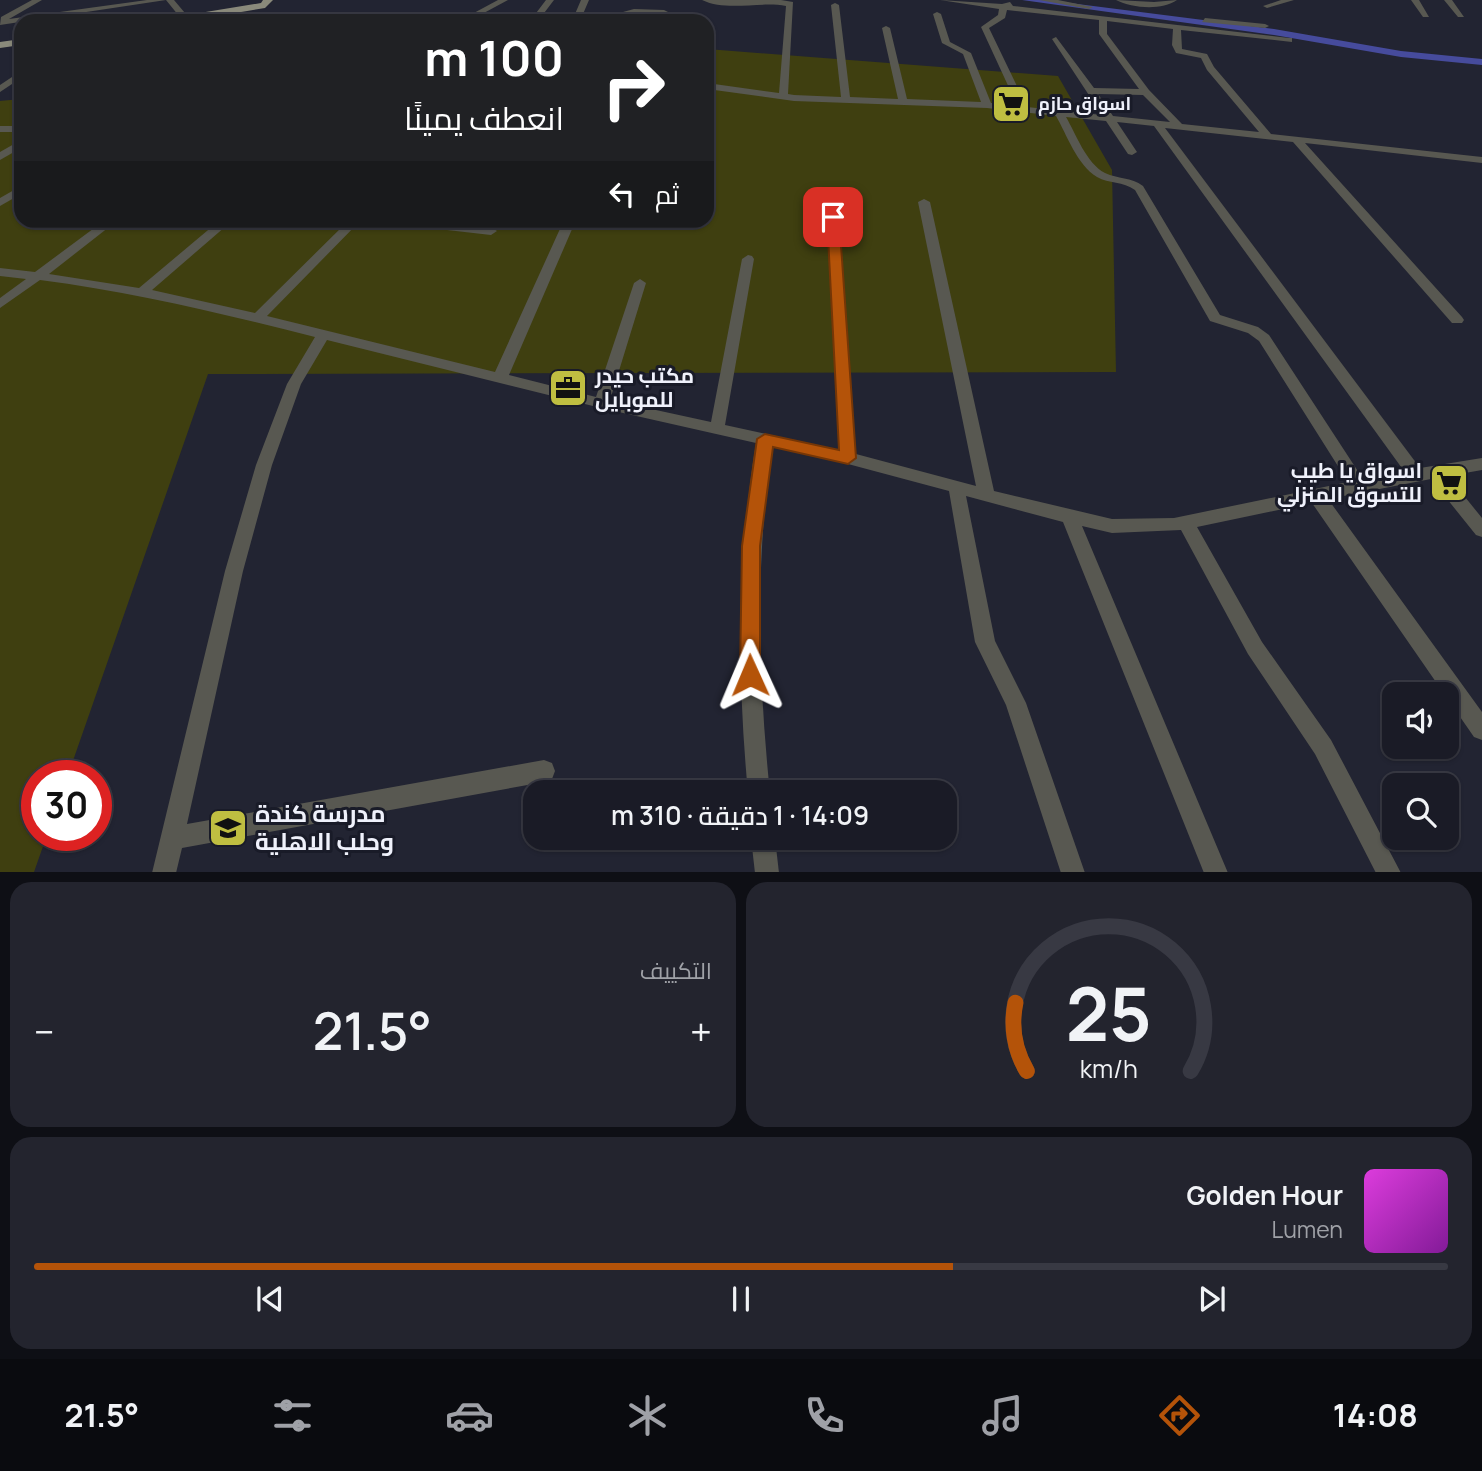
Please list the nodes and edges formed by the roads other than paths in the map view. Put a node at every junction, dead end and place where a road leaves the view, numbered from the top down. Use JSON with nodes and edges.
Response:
{"nodes":[{"id":1,"x":38,"y":0,"type":"edge"},
{"id":2,"x":163,"y":0,"type":"edge"},
{"id":3,"x":170,"y":0,"type":"edge"},
{"id":4,"x":268,"y":0,"type":"edge"},
{"id":5,"x":504,"y":0,"type":"edge"},
{"id":6,"x":550,"y":0,"type":"edge"},
{"id":7,"x":706,"y":0,"type":"edge"},
{"id":8,"x":944,"y":0,"type":"edge"},
{"id":9,"x":951,"y":0,"type":"edge"},
{"id":10,"x":1018,"y":0,"type":"edge"},
{"id":11,"x":1043,"y":0,"type":"edge"},
{"id":12,"x":1121,"y":0,"type":"edge"},
{"id":13,"x":1173,"y":0,"type":"edge"},
{"id":14,"x":1259,"y":0,"type":"edge"},
{"id":15,"x":1290,"y":0,"type":"edge"},
{"id":16,"x":1415,"y":0,"type":"edge"},
{"id":17,"x":1448,"y":0,"type":"edge"},
{"id":18,"x":736,"y":1,"type":"edge"},
{"id":19,"x":770,"y":1,"type":"edge"},
{"id":20,"x":835,"y":5,"type":"dead end"},
{"id":21,"x":1003,"y":7,"type":"junction"},
{"id":22,"x":664,"y":12,"type":"dead end"},
{"id":23,"x":59,"y":14,"type":"edge"},
{"id":24,"x":182,"y":14,"type":"edge"},
{"id":25,"x":217,"y":14,"type":"edge"},
{"id":26,"x":477,"y":14,"type":"edge"},
{"id":27,"x":539,"y":14,"type":"edge"},
{"id":28,"x":626,"y":14,"type":"edge"},
{"id":29,"x":937,"y":14,"type":"dead end"},
{"id":30,"x":1426,"y":15,"type":"dead end"},
{"id":31,"x":1461,"y":15,"type":"dead end"},
{"id":32,"x":1184,"y":18,"type":"dead end"},
{"id":33,"x":1103,"y":19,"type":"junction"},
{"id":34,"x":1197,"y":19,"type":"dead end"},
{"id":35,"x":0,"y":22,"type":"edge"},
{"id":36,"x":1265,"y":26,"type":"dead end"},
{"id":37,"x":886,"y":28,"type":"dead end"},
{"id":38,"x":1177,"y":28,"type":"junction"},
{"id":39,"x":1056,"y":39,"type":"dead end"},
{"id":40,"x":1289,"y":40,"type":"dead end"},
{"id":41,"x":714,"y":87,"type":"edge"},
{"id":42,"x":1088,"y":91,"type":"junction"},
{"id":43,"x":1146,"y":92,"type":"junction"},
{"id":44,"x":783,"y":97,"type":"junction"},
{"id":45,"x":846,"y":101,"type":"junction"},
{"id":46,"x":903,"y":101,"type":"junction"},
{"id":47,"x":987,"y":106,"type":"junction"},
{"id":48,"x":1023,"y":109,"type":"junction"},
{"id":49,"x":1059,"y":113,"type":"junction"},
{"id":50,"x":1107,"y":118,"type":"junction"},
{"id":51,"x":1156,"y":123,"type":"junction"},
{"id":52,"x":1178,"y":125,"type":"junction"},
{"id":53,"x":1268,"y":135,"type":"junction"},
{"id":54,"x":1295,"y":138,"type":"junction"},
{"id":55,"x":1132,"y":152,"type":"dead end"},
{"id":56,"x":1482,"y":160,"type":"edge"},
{"id":57,"x":924,"y":202,"type":"dead end"},
{"id":58,"x":833,"y":217,"type":"dead end"},
{"id":59,"x":102,"y":228,"type":"edge"},
{"id":60,"x":219,"y":228,"type":"edge"},
{"id":61,"x":348,"y":228,"type":"edge"},
{"id":62,"x":465,"y":228,"type":"edge"},
{"id":63,"x":567,"y":228,"type":"edge"},
{"id":64,"x":491,"y":231,"type":"dead end"},
{"id":65,"x":748,"y":259,"type":"dead end"},
{"id":66,"x":0,"y":272,"type":"edge"},
{"id":67,"x":40,"y":275,"type":"junction"},
{"id":68,"x":640,"y":283,"type":"dead end"},
{"id":69,"x":142,"y":292,"type":"junction"},
{"id":70,"x":0,"y":304,"type":"edge"},
{"id":71,"x":257,"y":319,"type":"junction"},
{"id":72,"x":1457,"y":320,"type":"dead end"},
{"id":73,"x":323,"y":335,"type":"junction"},
{"id":74,"x":502,"y":376,"type":"junction"},
{"id":75,"x":601,"y":403,"type":"junction"},
{"id":76,"x":717,"y":429,"type":"junction"},
{"id":77,"x":765,"y":439,"type":"junction"},
{"id":78,"x":848,"y":458,"type":"junction"},
{"id":79,"x":1482,"y":464,"type":"edge"},
{"id":80,"x":1435,"y":472,"type":"junction"},
{"id":81,"x":1416,"y":475,"type":"junction"},
{"id":82,"x":956,"y":486,"type":"junction"},
{"id":83,"x":1359,"y":486,"type":"junction"},
{"id":84,"x":986,"y":495,"type":"junction"},
{"id":85,"x":1316,"y":495,"type":"junction"},
{"id":86,"x":1069,"y":516,"type":"junction"},
{"id":87,"x":1186,"y":523,"type":"junction"},
{"id":88,"x":1482,"y":530,"type":"edge"},
{"id":89,"x":1482,"y":730,"type":"edge"},
{"id":90,"x":544,"y":771,"type":"dead end"},
{"id":91,"x":757,"y":780,"type":"edge"},
{"id":92,"x":173,"y":838,"type":"junction"},
{"id":93,"x":765,"y":850,"type":"edge"},
{"id":94,"x":164,"y":872,"type":"edge"},
{"id":95,"x":767,"y":872,"type":"edge"},
{"id":96,"x":1073,"y":872,"type":"edge"},
{"id":97,"x":1216,"y":872,"type":"edge"},
{"id":98,"x":1388,"y":872,"type":"edge"}],
"edges":[{"from":1,"to":35,"type":"street"},
{"from":2,"to":23,"type":"street"},
{"from":3,"to":24,"type":"street"},
{"from":4,"to":25,"type":"main road"},
{"from":5,"to":26,"type":"street"},
{"from":6,"to":27,"type":"street"},
{"from":7,"to":18,"type":"street"},
{"from":8,"to":9,"type":"street"},
{"from":9,"to":21,"type":"street"},
{"from":10,"to":21,"type":"street"},
{"from":11,"to":32,"type":"street"},
{"from":12,"to":13,"type":"street"},
{"from":14,"to":15,"type":"street"},
{"from":16,"to":30,"type":"street"},
{"from":17,"to":31,"type":"street"},
{"from":18,"to":19,"type":"street"},
{"from":19,"to":44,"type":"street"},
{"from":20,"to":45,"type":"street"},
{"from":21,"to":33,"type":"street"},
{"from":21,"to":48,"type":"street"},
{"from":22,"to":28,"type":"street"},
{"from":29,"to":47,"type":"street"},
{"from":33,"to":38,"type":"street"},
{"from":33,"to":43,"type":"street"},
{"from":34,"to":36,"type":"street"},
{"from":37,"to":46,"type":"street"},
{"from":38,"to":40,"type":"street"},
{"from":38,"to":53,"type":"street"},
{"from":39,"to":42,"type":"street"},
{"from":41,"to":44,"type":"street"},
{"from":42,"to":43,"type":"street"},
{"from":42,"to":50,"type":"street"},
{"from":43,"to":52,"type":"street"},
{"from":44,"to":45,"type":"street"},
{"from":45,"to":46,"type":"street"},
{"from":46,"to":47,"type":"street"},
{"from":47,"to":48,"type":"street"},
{"from":48,"to":49,"type":"street"},
{"from":49,"to":50,"type":"street"},
{"from":49,"to":83,"type":"street"},
{"from":50,"to":51,"type":"street"},
{"from":50,"to":55,"type":"street"},
{"from":51,"to":52,"type":"street"},
{"from":51,"to":81,"type":"street"},
{"from":52,"to":53,"type":"street"},
{"from":53,"to":54,"type":"street"},
{"from":54,"to":56,"type":"street"},
{"from":54,"to":72,"type":"street"},
{"from":57,"to":84,"type":"street"},
{"from":58,"to":78,"type":"street"},
{"from":59,"to":67,"type":"street"},
{"from":60,"to":69,"type":"street"},
{"from":61,"to":71,"type":"street"},
{"from":62,"to":64,"type":"street"},
{"from":63,"to":74,"type":"street"},
{"from":65,"to":76,"type":"street"},
{"from":66,"to":67,"type":"street"},
{"from":67,"to":69,"type":"street"},
{"from":67,"to":70,"type":"street"},
{"from":68,"to":75,"type":"street"},
{"from":69,"to":71,"type":"street"},
{"from":71,"to":73,"type":"street"},
{"from":73,"to":74,"type":"street"},
{"from":73,"to":92,"type":"street"},
{"from":74,"to":75,"type":"street"},
{"from":75,"to":76,"type":"street"},
{"from":76,"to":77,"type":"street"},
{"from":77,"to":78,"type":"street"},
{"from":77,"to":91,"type":"street"},
{"from":78,"to":82,"type":"street"},
{"from":79,"to":80,"type":"street"},
{"from":80,"to":81,"type":"street"},
{"from":80,"to":88,"type":"street"},
{"from":81,"to":83,"type":"street"},
{"from":82,"to":84,"type":"street"},
{"from":82,"to":96,"type":"street"},
{"from":83,"to":85,"type":"street"},
{"from":84,"to":86,"type":"street"},
{"from":85,"to":87,"type":"street"},
{"from":85,"to":89,"type":"street"},
{"from":86,"to":87,"type":"street"},
{"from":86,"to":97,"type":"street"},
{"from":87,"to":98,"type":"street"},
{"from":90,"to":92,"type":"street"},
{"from":92,"to":94,"type":"street"},
{"from":93,"to":95,"type":"street"}]}
